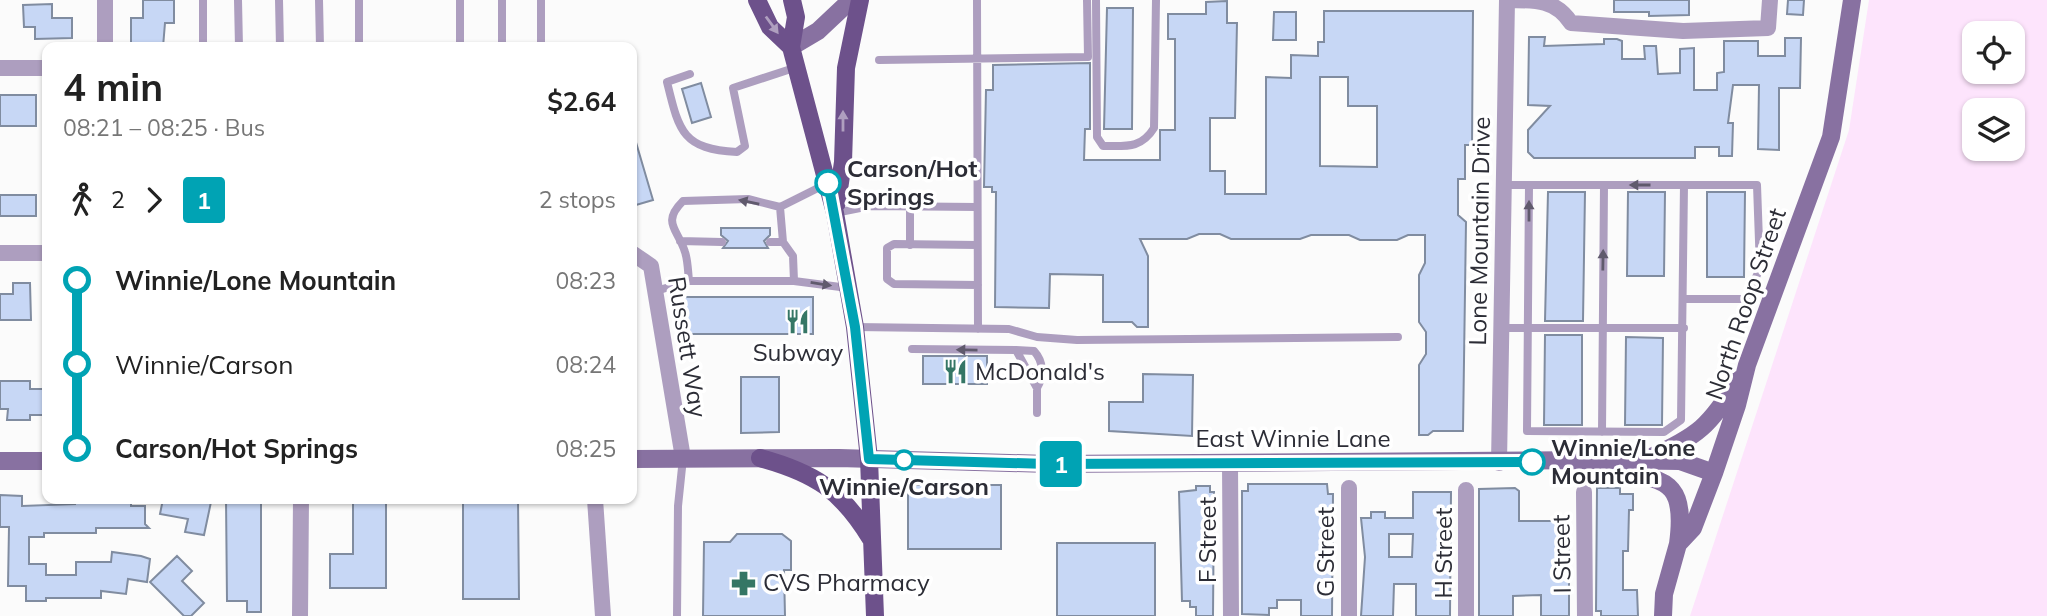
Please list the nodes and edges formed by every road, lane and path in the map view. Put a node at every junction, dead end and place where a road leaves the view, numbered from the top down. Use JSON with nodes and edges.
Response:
{"nodes":[{"id":1,"x":105,"y":0,"type":"edge"},
{"id":2,"x":203,"y":0,"type":"edge"},
{"id":3,"x":239,"y":0,"type":"edge"},
{"id":4,"x":279,"y":0,"type":"edge"},
{"id":5,"x":319,"y":0,"type":"edge"},
{"id":6,"x":359,"y":0,"type":"edge"},
{"id":7,"x":460,"y":0,"type":"edge"},
{"id":8,"x":502,"y":0,"type":"edge"},
{"id":9,"x":541,"y":0,"type":"edge"},
{"id":10,"x":757,"y":0,"type":"edge"},
{"id":11,"x":792,"y":0,"type":"edge"},
{"id":12,"x":851,"y":0,"type":"edge"},
{"id":13,"x":860,"y":0,"type":"edge"},
{"id":14,"x":977,"y":0,"type":"edge"},
{"id":15,"x":1087,"y":0,"type":"edge"},
{"id":16,"x":1096,"y":0,"type":"edge"},
{"id":17,"x":1156,"y":0,"type":"edge"},
{"id":18,"x":1507,"y":0,"type":"edge"},
{"id":19,"x":1770,"y":0,"type":"edge"},
{"id":20,"x":1852,"y":0,"type":"edge"},
{"id":21,"x":105,"y":42,"type":"edge"},
{"id":22,"x":204,"y":42,"type":"edge"},
{"id":23,"x":239,"y":42,"type":"edge"},
{"id":24,"x":280,"y":42,"type":"edge"},
{"id":25,"x":320,"y":42,"type":"edge"},
{"id":26,"x":359,"y":42,"type":"edge"},
{"id":27,"x":460,"y":42,"type":"edge"},
{"id":28,"x":502,"y":42,"type":"edge"},
{"id":29,"x":541,"y":42,"type":"edge"},
{"id":30,"x":791,"y":47,"type":"junction"},
{"id":31,"x":977,"y":57,"type":"junction"},
{"id":32,"x":879,"y":60,"type":"dead end"},
{"id":33,"x":797,"y":67,"type":"junction"},
{"id":34,"x":0,"y":68,"type":"edge"},
{"id":35,"x":42,"y":68,"type":"edge"},
{"id":36,"x":690,"y":74,"type":"dead end"},
{"id":37,"x":828,"y":183,"type":"junction"},
{"id":38,"x":1504,"y":184,"type":"junction"},
{"id":39,"x":1529,"y":185,"type":"junction"},
{"id":40,"x":1604,"y":185,"type":"junction"},
{"id":41,"x":1684,"y":185,"type":"junction"},
{"id":42,"x":780,"y":207,"type":"junction"},
{"id":43,"x":911,"y":207,"type":"junction"},
{"id":44,"x":977,"y":207,"type":"junction"},
{"id":45,"x":835,"y":213,"type":"junction"},
{"id":46,"x":680,"y":241,"type":"junction"},
{"id":47,"x":722,"y":242,"type":"dead end"},
{"id":48,"x":770,"y":242,"type":"dead end"},
{"id":49,"x":783,"y":242,"type":"junction"},
{"id":50,"x":911,"y":244,"type":"junction"},
{"id":51,"x":977,"y":245,"type":"junction"},
{"id":52,"x":0,"y":253,"type":"edge"},
{"id":53,"x":42,"y":253,"type":"edge"},
{"id":54,"x":637,"y":256,"type":"edge"},
{"id":55,"x":689,"y":281,"type":"junction"},
{"id":56,"x":794,"y":281,"type":"junction"},
{"id":57,"x":978,"y":285,"type":"junction"},
{"id":58,"x":848,"y":288,"type":"junction"},
{"id":59,"x":656,"y":291,"type":"junction"},
{"id":60,"x":1684,"y":299,"type":"junction"},
{"id":61,"x":855,"y":327,"type":"junction"},
{"id":62,"x":1501,"y":328,"type":"junction"},
{"id":63,"x":1528,"y":328,"type":"junction"},
{"id":64,"x":1602,"y":328,"type":"junction"},
{"id":65,"x":1684,"y":328,"type":"junction"},
{"id":66,"x":978,"y":329,"type":"junction"},
{"id":67,"x":1398,"y":337,"type":"dead end"},
{"id":68,"x":912,"y":349,"type":"dead end"},
{"id":69,"x":1016,"y":350,"type":"junction"},
{"id":70,"x":1747,"y":365,"type":"junction"},
{"id":71,"x":1037,"y":388,"type":"junction"},
{"id":72,"x":1037,"y":413,"type":"dead end"},
{"id":73,"x":1602,"y":432,"type":"junction"},
{"id":74,"x":683,"y":458,"type":"junction"},
{"id":75,"x":760,"y":458,"type":"junction"},
{"id":76,"x":637,"y":459,"type":"edge"},
{"id":77,"x":869,"y":459,"type":"junction"},
{"id":78,"x":1607,"y":460,"type":"junction"},
{"id":79,"x":0,"y":461,"type":"edge"},
{"id":80,"x":42,"y":461,"type":"edge"},
{"id":81,"x":1643,"y":461,"type":"junction"},
{"id":82,"x":1499,"y":463,"type":"junction"},
{"id":83,"x":1230,"y":464,"type":"junction"},
{"id":84,"x":1714,"y":473,"type":"junction"},
{"id":85,"x":1349,"y":488,"type":"dead end"},
{"id":86,"x":1466,"y":490,"type":"dead end"},
{"id":87,"x":1584,"y":492,"type":"dead end"},
{"id":88,"x":301,"y":504,"type":"edge"},
{"id":89,"x":595,"y":504,"type":"edge"},
{"id":90,"x":873,"y":542,"type":"junction"},
{"id":91,"x":1678,"y":544,"type":"junction"},
{"id":92,"x":300,"y":616,"type":"edge"},
{"id":93,"x":603,"y":616,"type":"edge"},
{"id":94,"x":677,"y":616,"type":"edge"},
{"id":95,"x":875,"y":616,"type":"edge"},
{"id":96,"x":1231,"y":616,"type":"edge"},
{"id":97,"x":1349,"y":616,"type":"edge"},
{"id":98,"x":1466,"y":616,"type":"edge"},
{"id":99,"x":1585,"y":616,"type":"edge"},
{"id":100,"x":1663,"y":616,"type":"edge"}],
"edges":[{"from":1,"to":21,"type":"street"},
{"from":2,"to":22,"type":"lane"},
{"from":3,"to":23,"type":"lane"},
{"from":4,"to":24,"type":"lane"},
{"from":5,"to":25,"type":"lane"},
{"from":6,"to":26,"type":"lane"},
{"from":7,"to":27,"type":"lane"},
{"from":8,"to":28,"type":"lane"},
{"from":9,"to":29,"type":"lane"},
{"from":10,"to":30,"type":"main road","one_way":true},
{"from":11,"to":30,"type":"main road"},
{"from":12,"to":30,"type":"street"},
{"from":45,"to":13,"type":"main road","one_way":true},
{"from":14,"to":31,"type":"lane"},
{"from":15,"to":31,"type":"lane"},
{"from":16,"to":17,"type":"lane"},
{"from":18,"to":19,"type":"street"},
{"from":18,"to":38,"type":"street","name":"Lone Mountain Drive"},
{"from":20,"to":70,"type":"street","name":"North Roop Street"},
{"from":30,"to":33,"type":"main road"},
{"from":31,"to":32,"type":"lane"},
{"from":31,"to":44,"type":"lane"},
{"from":33,"to":36,"type":"lane"},
{"from":33,"to":37,"type":"main road"},
{"from":34,"to":35,"type":"street"},
{"from":37,"to":42,"type":"lane"},
{"from":37,"to":45,"type":"main road"},
{"from":38,"to":39,"type":"lane"},
{"from":38,"to":62,"type":"street","name":"Lone Mountain Drive"},
{"from":39,"to":40,"type":"lane"},
{"from":63,"to":39,"type":"lane","one_way":true},
{"from":41,"to":40,"type":"lane","one_way":true},
{"from":64,"to":40,"type":"lane","one_way":true},
{"from":41,"to":60,"type":"lane"},
{"from":41,"to":60,"type":"lane"},
{"from":42,"to":46,"type":"lane","one_way":true},
{"from":42,"to":49,"type":"lane"},
{"from":43,"to":44,"type":"lane"},
{"from":43,"to":45,"type":"lane"},
{"from":43,"to":50,"type":"lane"},
{"from":44,"to":51,"type":"lane"},
{"from":45,"to":58,"type":"main road"},
{"from":46,"to":47,"type":"lane"},
{"from":46,"to":55,"type":"lane"},
{"from":48,"to":49,"type":"lane"},
{"from":49,"to":56,"type":"lane"},
{"from":50,"to":51,"type":"lane"},
{"from":50,"to":57,"type":"lane"},
{"from":51,"to":57,"type":"lane"},
{"from":52,"to":53,"type":"street"},
{"from":54,"to":59,"type":"street","name":"Russett Way"},
{"from":55,"to":56,"type":"lane"},
{"from":55,"to":59,"type":"lane"},
{"from":56,"to":58,"type":"lane","one_way":true},
{"from":57,"to":66,"type":"lane"},
{"from":58,"to":61,"type":"main road"},
{"from":59,"to":74,"type":"street","name":"Russett Way"},
{"from":60,"to":65,"type":"lane"},
{"from":61,"to":66,"type":"lane"},
{"from":61,"to":77,"type":"main road"},
{"from":62,"to":63,"type":"lane"},
{"from":62,"to":82,"type":"street","name":"Lone Mountain Drive"},
{"from":63,"to":64,"type":"lane"},
{"from":63,"to":73,"type":"lane"},
{"from":64,"to":65,"type":"lane"},
{"from":64,"to":73,"type":"lane"},
{"from":65,"to":73,"type":"lane"},
{"from":66,"to":67,"type":"lane"},
{"from":69,"to":68,"type":"lane","one_way":true},
{"from":69,"to":71,"type":"lane"},
{"from":69,"to":71,"type":"lane"},
{"from":70,"to":81,"type":"street"},
{"from":70,"to":84,"type":"street","name":"North Roop Street"},
{"from":71,"to":72,"type":"lane"},
{"from":74,"to":75,"type":"street","name":"East Winnie Lane"},
{"from":74,"to":76,"type":"street","name":"East Winnie Lane"},
{"from":74,"to":94,"type":"lane"},
{"from":75,"to":77,"type":"street","name":"East Winnie Lane"},
{"from":75,"to":90,"type":"main road"},
{"from":77,"to":83,"type":"street","name":"East Winnie Lane"},
{"from":77,"to":90,"type":"main road"},
{"from":78,"to":81,"type":"street","name":"East Winnie Lane"},
{"from":78,"to":82,"type":"street","name":"East Winnie Lane"},
{"from":78,"to":91,"type":"street"},
{"from":79,"to":80,"type":"street"},
{"from":81,"to":84,"type":"street","name":"East Winnie Lane"},
{"from":82,"to":83,"type":"street","name":"East Winnie Lane"},
{"from":83,"to":96,"type":"street","name":"F Street"},
{"from":84,"to":91,"type":"street","name":"North Roop Street"},
{"from":85,"to":97,"type":"street","name":"G Street"},
{"from":86,"to":98,"type":"street","name":"H Street"},
{"from":87,"to":99,"type":"street","name":"I Street"},
{"from":88,"to":92,"type":"street"},
{"from":89,"to":93,"type":"street"},
{"from":90,"to":95,"type":"main road"},
{"from":91,"to":100,"type":"street","name":"North Roop Street"}]}
